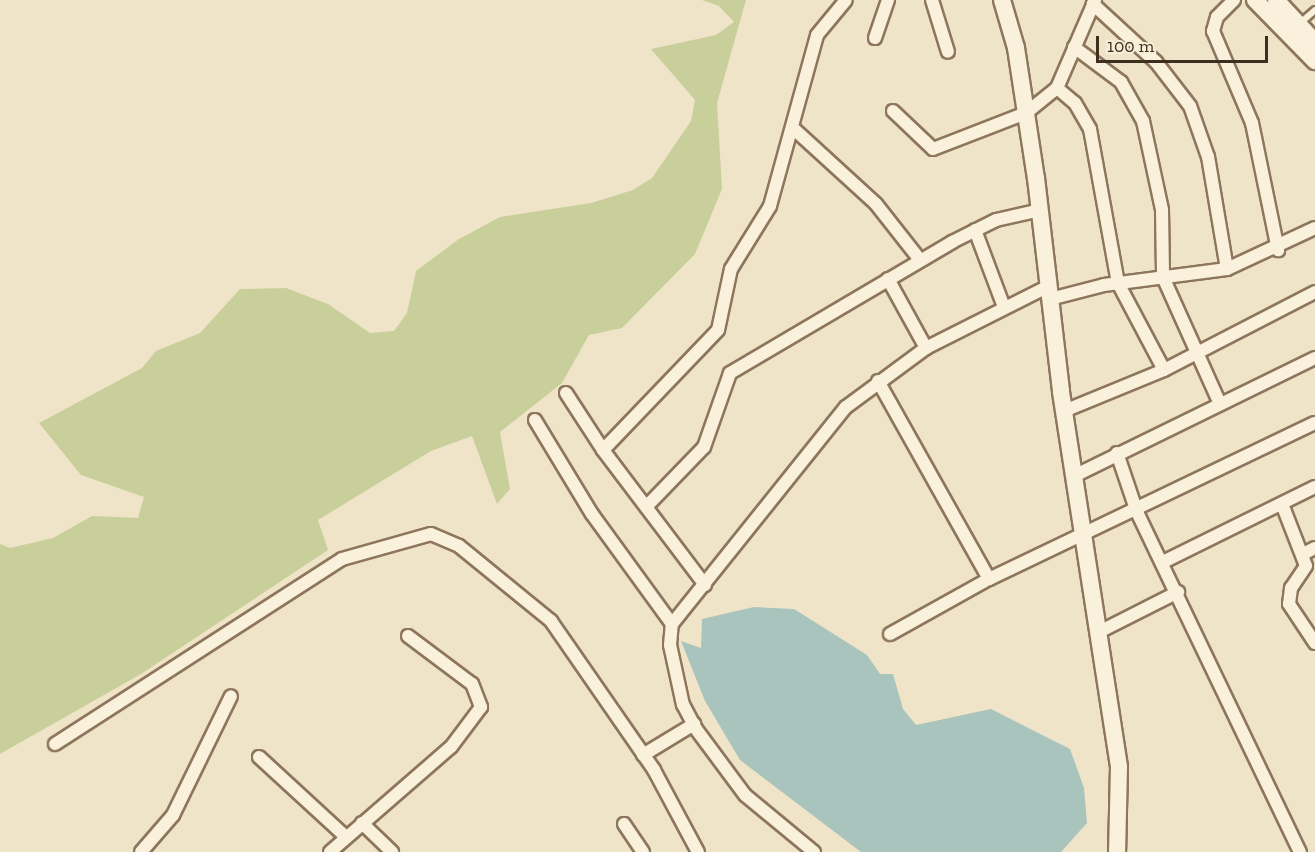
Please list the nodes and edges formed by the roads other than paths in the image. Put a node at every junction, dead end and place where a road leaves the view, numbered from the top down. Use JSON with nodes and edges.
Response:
{"nodes":[{"id":1,"x":846,"y":0,"type":"edge"},
{"id":2,"x":888,"y":0,"type":"edge"},
{"id":3,"x":932,"y":0,"type":"edge"},
{"id":4,"x":1002,"y":0,"type":"edge"},
{"id":5,"x":1233,"y":0,"type":"edge"},
{"id":6,"x":1255,"y":0,"type":"edge"},
{"id":7,"x":1276,"y":0,"type":"edge"},
{"id":8,"x":1094,"y":2,"type":"edge"},
{"id":9,"x":1315,"y":10,"type":"edge"},
{"id":10,"x":1299,"y":25,"type":"junction"},
{"id":11,"x":875,"y":38,"type":"dead end"},
{"id":12,"x":1315,"y":42,"type":"edge"},
{"id":13,"x":1074,"y":47,"type":"junction"},
{"id":14,"x":948,"y":52,"type":"dead end"},
{"id":15,"x":1315,"y":61,"type":"edge"},
{"id":16,"x":1057,"y":88,"type":"junction"},
{"id":17,"x":893,"y":111,"type":"dead end"},
{"id":18,"x":1026,"y":113,"type":"junction"},
{"id":19,"x":794,"y":129,"type":"junction"},
{"id":20,"x":1040,"y":210,"type":"junction"},
{"id":21,"x":1315,"y":228,"type":"edge"},
{"id":22,"x":975,"y":231,"type":"junction"},
{"id":23,"x":1278,"y":250,"type":"junction"},
{"id":24,"x":920,"y":260,"type":"junction"},
{"id":25,"x":1227,"y":269,"type":"junction"},
{"id":26,"x":1163,"y":277,"type":"junction"},
{"id":27,"x":888,"y":279,"type":"junction"},
{"id":28,"x":1118,"y":283,"type":"junction"},
{"id":29,"x":1049,"y":292,"type":"junction"},
{"id":30,"x":1315,"y":292,"type":"edge"},
{"id":31,"x":1004,"y":307,"type":"junction"},
{"id":32,"x":926,"y":348,"type":"junction"},
{"id":33,"x":1195,"y":355,"type":"junction"},
{"id":34,"x":1315,"y":358,"type":"edge"},
{"id":35,"x":1164,"y":370,"type":"junction"},
{"id":36,"x":878,"y":381,"type":"junction"},
{"id":37,"x":566,"y":393,"type":"dead end"},
{"id":38,"x":1220,"y":404,"type":"junction"},
{"id":39,"x":1064,"y":411,"type":"junction"},
{"id":40,"x":535,"y":420,"type":"dead end"},
{"id":41,"x":1315,"y":423,"type":"edge"},
{"id":42,"x":603,"y":450,"type":"junction"},
{"id":43,"x":1117,"y":453,"type":"junction"},
{"id":44,"x":1074,"y":476,"type":"junction"},
{"id":45,"x":1315,"y":487,"type":"edge"},
{"id":46,"x":1282,"y":504,"type":"junction"},
{"id":47,"x":646,"y":507,"type":"junction"},
{"id":48,"x":1137,"y":512,"type":"junction"},
{"id":49,"x":1082,"y":538,"type":"junction"},
{"id":50,"x":1315,"y":548,"type":"edge"},
{"id":51,"x":1303,"y":554,"type":"junction"},
{"id":52,"x":1163,"y":562,"type":"junction"},
{"id":53,"x":989,"y":579,"type":"junction"},
{"id":54,"x":705,"y":585,"type":"junction"},
{"id":55,"x":1178,"y":592,"type":"junction"},
{"id":56,"x":672,"y":624,"type":"junction"},
{"id":57,"x":1097,"y":633,"type":"junction"},
{"id":58,"x":890,"y":634,"type":"dead end"},
{"id":59,"x":408,"y":636,"type":"dead end"},
{"id":60,"x":1315,"y":643,"type":"edge"},
{"id":61,"x":231,"y":696,"type":"dead end"},
{"id":62,"x":694,"y":724,"type":"junction"},
{"id":63,"x":54,"y":744,"type":"dead end"},
{"id":64,"x":643,"y":755,"type":"junction"},
{"id":65,"x":259,"y":757,"type":"dead end"},
{"id":66,"x":362,"y":823,"type":"junction"},
{"id":67,"x":624,"y":824,"type":"dead end"},
{"id":68,"x":346,"y":837,"type":"junction"},
{"id":69,"x":141,"y":852,"type":"edge"},
{"id":70,"x":330,"y":852,"type":"edge"},
{"id":71,"x":392,"y":852,"type":"edge"},
{"id":72,"x":643,"y":852,"type":"edge"},
{"id":73,"x":698,"y":852,"type":"edge"},
{"id":74,"x":814,"y":852,"type":"edge"},
{"id":75,"x":1117,"y":852,"type":"edge"},
{"id":76,"x":1300,"y":852,"type":"edge"}],
"edges":[{"from":1,"to":19,"type":"street"},
{"from":2,"to":11,"type":"street"},
{"from":3,"to":14,"type":"street"},
{"from":4,"to":18,"type":"street"},
{"from":5,"to":23,"type":"street"},
{"from":6,"to":15,"type":"street"},
{"from":7,"to":10,"type":"street"},
{"from":8,"to":13,"type":"street"},
{"from":8,"to":25,"type":"street"},
{"from":9,"to":10,"type":"lane"},
{"from":10,"to":12,"type":"street"},
{"from":13,"to":16,"type":"street"},
{"from":13,"to":26,"type":"street"},
{"from":16,"to":18,"type":"street"},
{"from":16,"to":28,"type":"street"},
{"from":17,"to":18,"type":"street"},
{"from":18,"to":20,"type":"street"},
{"from":19,"to":24,"type":"street"},
{"from":19,"to":42,"type":"street"},
{"from":20,"to":22,"type":"street"},
{"from":20,"to":29,"type":"street"},
{"from":21,"to":23,"type":"street"},
{"from":22,"to":24,"type":"street"},
{"from":22,"to":31,"type":"street"},
{"from":23,"to":25,"type":"street"},
{"from":24,"to":27,"type":"street"},
{"from":25,"to":26,"type":"street"},
{"from":26,"to":28,"type":"street"},
{"from":26,"to":33,"type":"street"},
{"from":27,"to":32,"type":"street"},
{"from":27,"to":47,"type":"street"},
{"from":28,"to":29,"type":"street"},
{"from":28,"to":35,"type":"street"},
{"from":29,"to":31,"type":"street"},
{"from":29,"to":39,"type":"street"},
{"from":30,"to":33,"type":"street"},
{"from":31,"to":32,"type":"street"},
{"from":32,"to":36,"type":"street"},
{"from":33,"to":35,"type":"street"},
{"from":33,"to":38,"type":"street"},
{"from":34,"to":38,"type":"street"},
{"from":35,"to":39,"type":"street"},
{"from":36,"to":53,"type":"street"},
{"from":36,"to":54,"type":"street"},
{"from":37,"to":42,"type":"street"},
{"from":38,"to":43,"type":"street"},
{"from":39,"to":44,"type":"street"},
{"from":40,"to":56,"type":"street"},
{"from":41,"to":48,"type":"street"},
{"from":42,"to":47,"type":"street"},
{"from":43,"to":44,"type":"street"},
{"from":43,"to":48,"type":"street"},
{"from":44,"to":49,"type":"street"},
{"from":45,"to":46,"type":"street"},
{"from":46,"to":51,"type":"street"},
{"from":46,"to":52,"type":"street"},
{"from":47,"to":54,"type":"street"},
{"from":48,"to":49,"type":"street"},
{"from":48,"to":52,"type":"street"},
{"from":49,"to":53,"type":"street"},
{"from":49,"to":57,"type":"street"},
{"from":50,"to":51,"type":"street"},
{"from":51,"to":60,"type":"street"},
{"from":52,"to":55,"type":"street"},
{"from":53,"to":58,"type":"street"},
{"from":54,"to":56,"type":"street"},
{"from":55,"to":57,"type":"street"},
{"from":55,"to":76,"type":"street"},
{"from":56,"to":62,"type":"street"},
{"from":57,"to":75,"type":"street"},
{"from":59,"to":66,"type":"street"},
{"from":61,"to":69,"type":"street"},
{"from":62,"to":64,"type":"street"},
{"from":62,"to":74,"type":"street"},
{"from":63,"to":64,"type":"street"},
{"from":64,"to":73,"type":"street"},
{"from":65,"to":68,"type":"street"},
{"from":66,"to":68,"type":"street"},
{"from":66,"to":71,"type":"street"},
{"from":67,"to":72,"type":"street"},
{"from":68,"to":70,"type":"street"}]}
